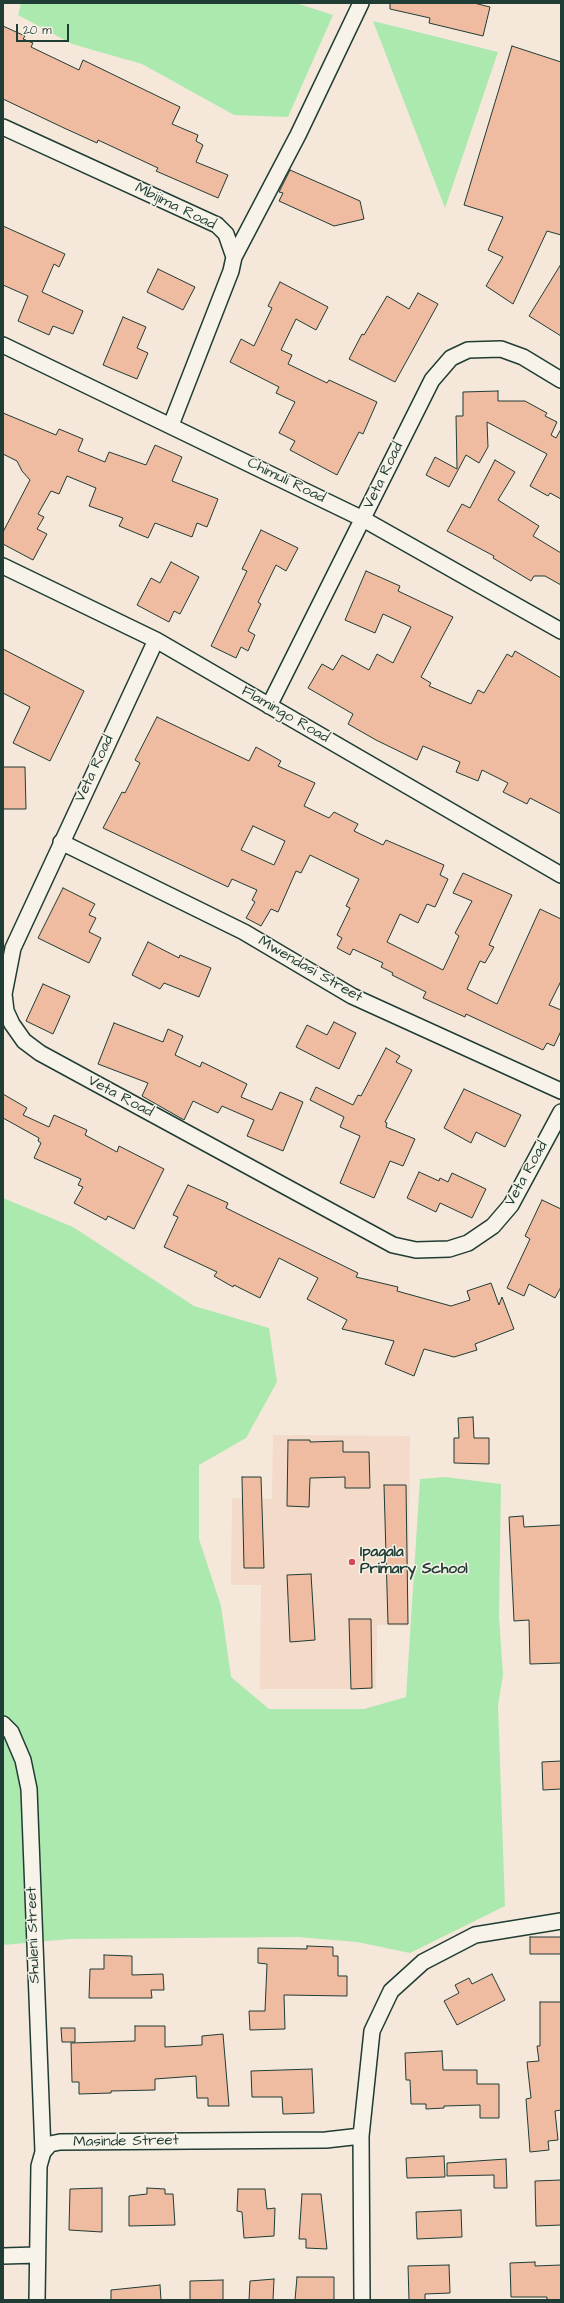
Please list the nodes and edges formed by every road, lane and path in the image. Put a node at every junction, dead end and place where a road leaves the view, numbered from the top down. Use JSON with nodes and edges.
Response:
{"nodes":[{"id":1,"x":361,"y":3,"type":"edge"},
{"id":2,"x":3,"y":127,"type":"edge"},
{"id":3,"x":234,"y":257,"type":"junction"},
{"id":4,"x":3,"y":345,"type":"edge"},
{"id":5,"x":561,"y":380,"type":"edge"},
{"id":6,"x":170,"y":425,"type":"junction"},
{"id":7,"x":363,"y":519,"type":"junction"},
{"id":8,"x":3,"y":566,"type":"edge"},
{"id":9,"x":561,"y":631,"type":"edge"},
{"id":10,"x":156,"y":640,"type":"junction"},
{"id":11,"x":269,"y":706,"type":"junction"},
{"id":12,"x":61,"y":842,"type":"junction"},
{"id":13,"x":561,"y":875,"type":"edge"},
{"id":14,"x":8,"y":953,"type":"edge"},
{"id":15,"x":561,"y":1091,"type":"edge"},
{"id":16,"x":561,"y":1112,"type":"edge"},
{"id":17,"x":3,"y":1724,"type":"edge"},
{"id":18,"x":561,"y":1921,"type":"edge"},
{"id":19,"x":361,"y":2136,"type":"junction"},
{"id":20,"x":43,"y":2152,"type":"junction"},
{"id":21,"x":37,"y":2255,"type":"junction"},
{"id":22,"x":3,"y":2256,"type":"edge"},
{"id":23,"x":37,"y":2300,"type":"edge"},
{"id":24,"x":362,"y":2300,"type":"edge"}],
"edges":[{"from":1,"to":3,"type":"street"},
{"from":2,"to":3,"type":"street","name":"Mbijima Road"},
{"from":3,"to":6,"type":"street"},
{"from":4,"to":6,"type":"street","name":"Chimuli Road"},
{"from":5,"to":7,"type":"street","name":"Veta Road"},
{"from":6,"to":7,"type":"street","name":"Chimuli Road"},
{"from":7,"to":9,"type":"street","name":"Chimuli Road"},
{"from":7,"to":11,"type":"street","name":"Veta Road"},
{"from":8,"to":10,"type":"street","name":"Flamingo Road"},
{"from":10,"to":11,"type":"street","name":"Flamingo Road"},
{"from":10,"to":12,"type":"street","name":"Veta Road"},
{"from":11,"to":13,"type":"street","name":"Flamingo Road"},
{"from":12,"to":14,"type":"street","name":"Veta Road"},
{"from":12,"to":15,"type":"street","name":"Mwendasi Street"},
{"from":14,"to":16,"type":"street","name":"Veta Road"},
{"from":17,"to":20,"type":"street","name":"Shuleni Street"},
{"from":18,"to":19,"type":"street"},
{"from":19,"to":20,"type":"street","name":"Masinde Street"},
{"from":19,"to":24,"type":"street"},
{"from":20,"to":21,"type":"street"},
{"from":21,"to":22,"type":"street"},
{"from":21,"to":23,"type":"street"}]}
